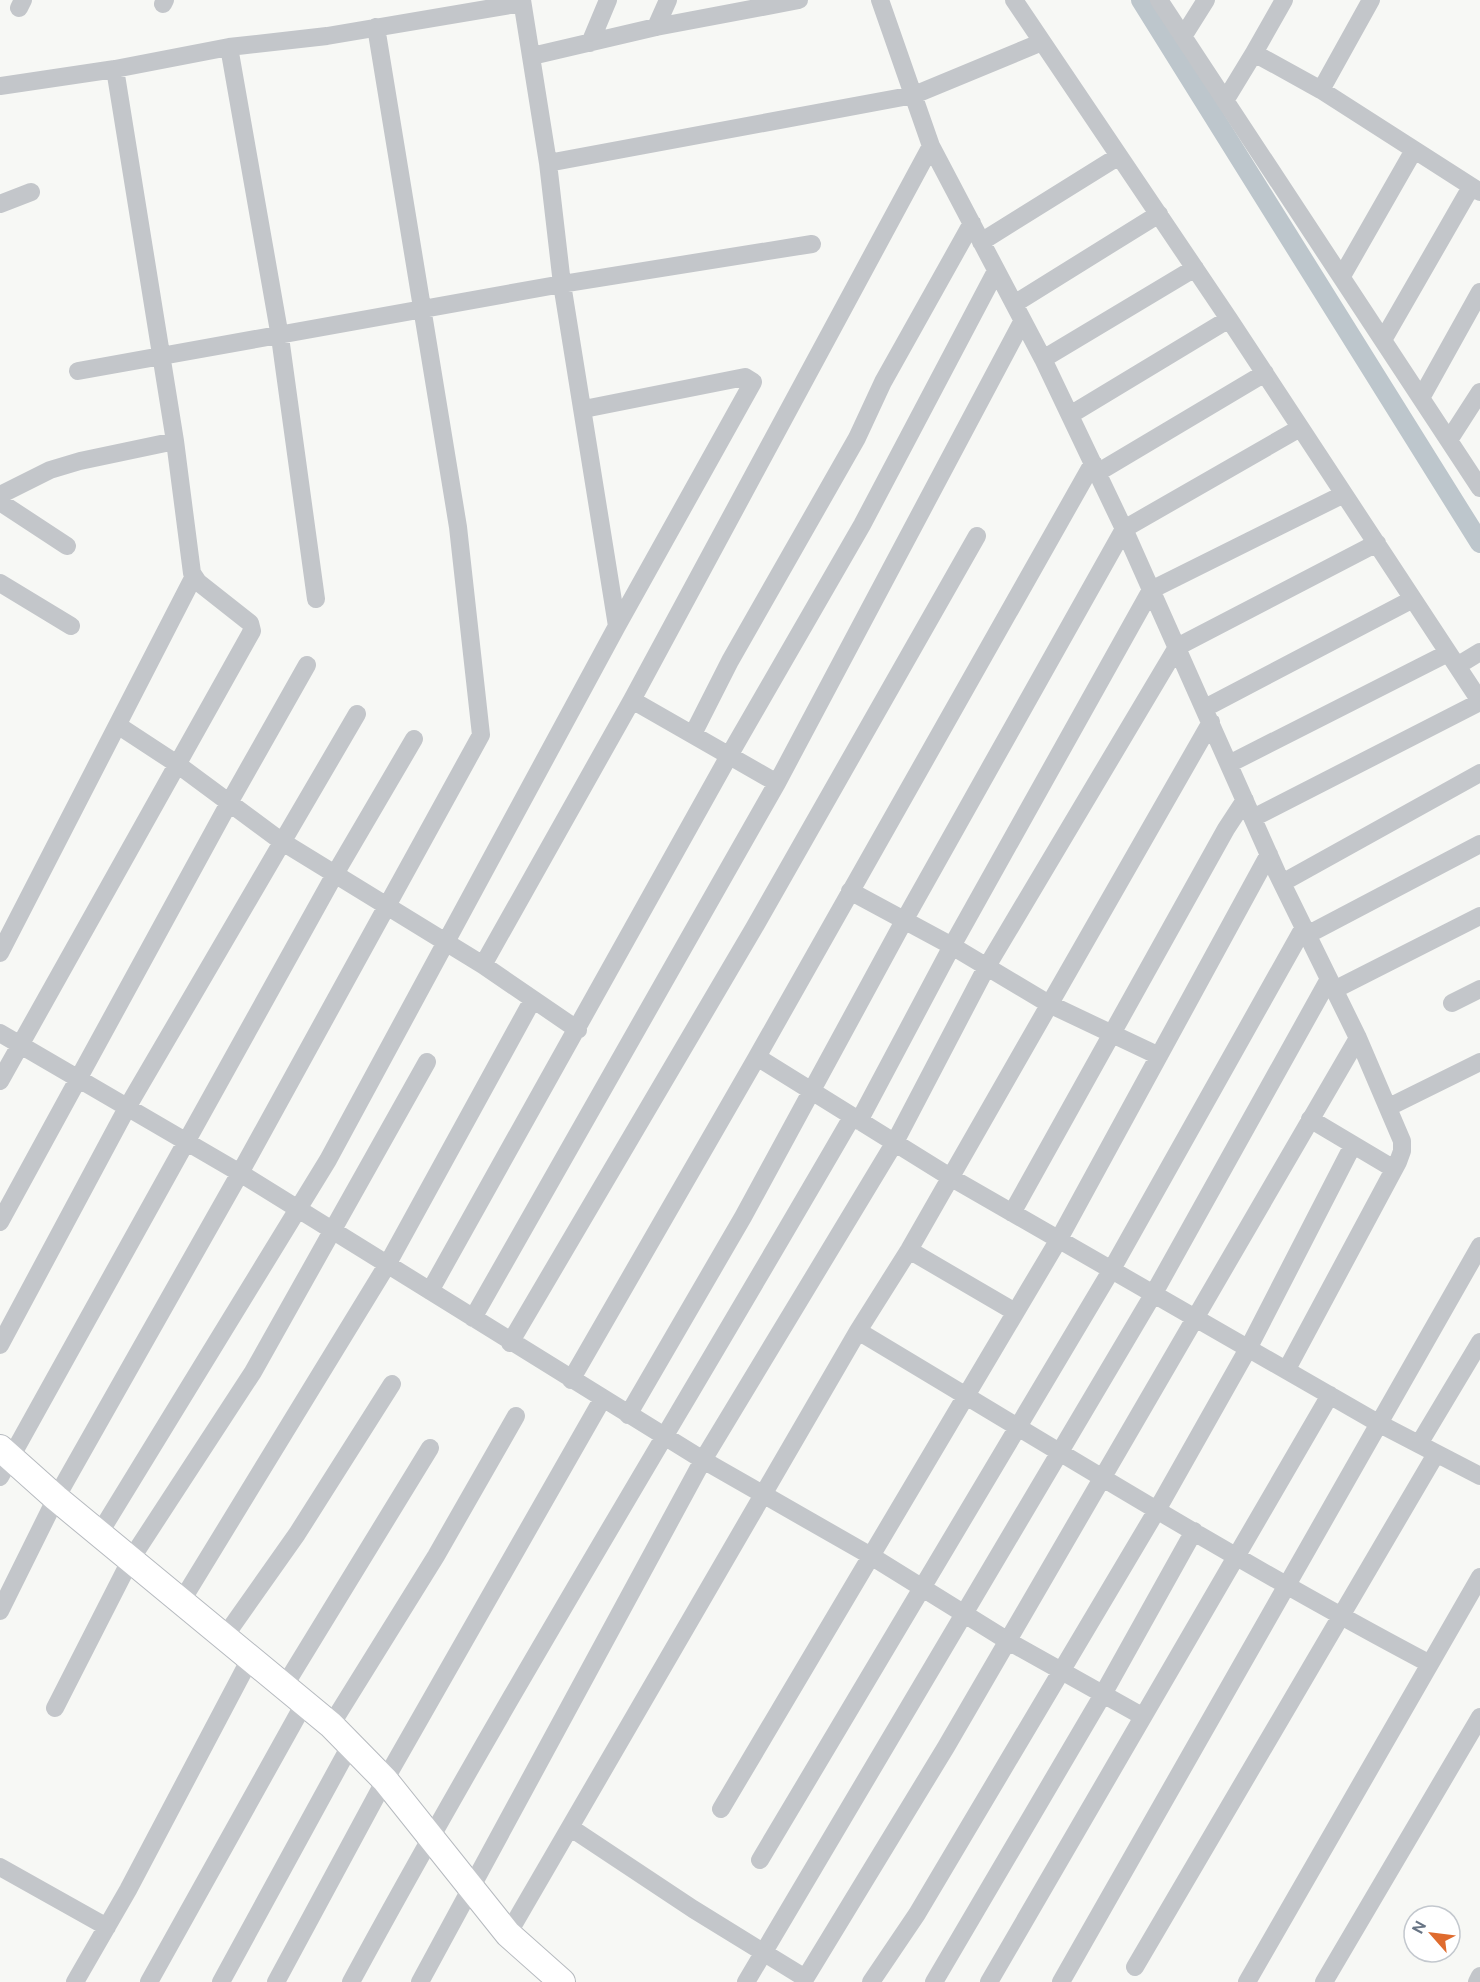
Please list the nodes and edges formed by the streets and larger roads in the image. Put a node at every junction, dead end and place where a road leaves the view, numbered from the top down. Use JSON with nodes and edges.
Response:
{"nodes":[{"id":1,"x":608,"y":0,"type":"edge"},
{"id":2,"x":668,"y":0,"type":"edge"},
{"id":3,"x":799,"y":0,"type":"edge"},
{"id":4,"x":880,"y":0,"type":"edge"},
{"id":5,"x":1014,"y":0,"type":"edge"},
{"id":6,"x":1160,"y":0,"type":"edge"},
{"id":7,"x":1206,"y":0,"type":"edge"},
{"id":8,"x":1284,"y":0,"type":"edge"},
{"id":9,"x":1371,"y":0,"type":"edge"},
{"id":10,"x":522,"y":1,"type":"edge"},
{"id":11,"x":735,"y":7,"type":"edge"},
{"id":12,"x":376,"y":27,"type":"junction"},
{"id":13,"x":656,"y":27,"type":"junction"},
{"id":14,"x":1184,"y":35,"type":"junction"},
{"id":15,"x":1042,"y":42,"type":"junction"},
{"id":16,"x":590,"y":43,"type":"junction"},
{"id":17,"x":229,"y":47,"type":"junction"},
{"id":18,"x":1254,"y":53,"type":"junction"},
{"id":19,"x":532,"y":56,"type":"junction"},
{"id":20,"x":115,"y":69,"type":"junction"},
{"id":21,"x":0,"y":86,"type":"edge"},
{"id":22,"x":1320,"y":90,"type":"junction"},
{"id":23,"x":914,"y":95,"type":"junction"},
{"id":24,"x":1226,"y":99,"type":"junction"},
{"id":25,"x":931,"y":146,"type":"junction"},
{"id":26,"x":1414,"y":150,"type":"junction"},
{"id":27,"x":1119,"y":156,"type":"junction"},
{"id":28,"x":548,"y":163,"type":"junction"},
{"id":29,"x":1476,"y":189,"type":"edge"},
{"id":30,"x":31,"y":192,"type":"dead end"},
{"id":31,"x":0,"y":204,"type":"edge"},
{"id":32,"x":1159,"y":214,"type":"junction"},
{"id":33,"x":972,"y":223,"type":"junction"},
{"id":34,"x":981,"y":242,"type":"junction"},
{"id":35,"x":812,"y":244,"type":"dead end"},
{"id":36,"x":1195,"y":268,"type":"junction"},
{"id":37,"x":996,"y":271,"type":"junction"},
{"id":38,"x":1342,"y":276,"type":"junction"},
{"id":39,"x":562,"y":284,"type":"junction"},
{"id":40,"x":1480,"y":292,"type":"edge"},
{"id":41,"x":1014,"y":304,"type":"junction"},
{"id":42,"x":423,"y":311,"type":"junction"},
{"id":43,"x":1229,"y":319,"type":"junction"},
{"id":44,"x":1022,"y":322,"type":"junction"},
{"id":45,"x":280,"y":337,"type":"junction"},
{"id":46,"x":1383,"y":340,"type":"junction"},
{"id":47,"x":160,"y":357,"type":"junction"},
{"id":48,"x":1043,"y":359,"type":"junction"},
{"id":49,"x":78,"y":371,"type":"dead end"},
{"id":50,"x":1265,"y":373,"type":"junction"},
{"id":51,"x":1480,"y":392,"type":"edge"},
{"id":52,"x":1421,"y":398,"type":"junction"},
{"id":53,"x":584,"y":409,"type":"junction"},
{"id":54,"x":1070,"y":415,"type":"junction"},
{"id":55,"x":1300,"y":428,"type":"junction"},
{"id":56,"x":1449,"y":440,"type":"junction"},
{"id":57,"x":175,"y":441,"type":"junction"},
{"id":58,"x":1095,"y":468,"type":"junction"},
{"id":59,"x":1480,"y":488,"type":"edge"},
{"id":60,"x":1344,"y":494,"type":"junction"},
{"id":61,"x":0,"y":495,"type":"edge"},
{"id":62,"x":0,"y":502,"type":"edge"},
{"id":63,"x":1124,"y":529,"type":"junction"},
{"id":64,"x":977,"y":536,"type":"dead end"},
{"id":65,"x":1377,"y":543,"type":"junction"},
{"id":66,"x":67,"y":546,"type":"dead end"},
{"id":67,"x":193,"y":578,"type":"junction"},
{"id":68,"x":0,"y":582,"type":"edge"},
{"id":69,"x":1151,"y":590,"type":"junction"},
{"id":70,"x":316,"y":599,"type":"dead end"},
{"id":71,"x":1413,"y":599,"type":"junction"},
{"id":72,"x":70,"y":626,"type":"dead end"},
{"id":73,"x":617,"y":626,"type":"junction"},
{"id":74,"x":1177,"y":647,"type":"junction"},
{"id":75,"x":1479,"y":652,"type":"edge"},
{"id":76,"x":1453,"y":660,"type":"junction"},
{"id":77,"x":307,"y":665,"type":"dead end"},
{"id":78,"x":632,"y":700,"type":"junction"},
{"id":79,"x":1480,"y":702,"type":"edge"},
{"id":80,"x":357,"y":714,"type":"dead end"},
{"id":81,"x":1208,"y":715,"type":"junction"},
{"id":82,"x":119,"y":726,"type":"junction"},
{"id":83,"x":693,"y":734,"type":"junction"},
{"id":84,"x":414,"y":739,"type":"dead end"},
{"id":85,"x":730,"y":754,"type":"junction"},
{"id":86,"x":177,"y":764,"type":"junction"},
{"id":87,"x":1229,"y":764,"type":"junction"},
{"id":88,"x":1480,"y":773,"type":"edge"},
{"id":89,"x":777,"y":783,"type":"junction"},
{"id":90,"x":1245,"y":800,"type":"junction"},
{"id":91,"x":229,"y":803,"type":"junction"},
{"id":92,"x":1253,"y":818,"type":"junction"},
{"id":93,"x":281,"y":841,"type":"junction"},
{"id":94,"x":1480,"y":844,"type":"edge"},
{"id":95,"x":1269,"y":855,"type":"junction"},
{"id":96,"x":335,"y":874,"type":"junction"},
{"id":97,"x":1282,"y":883,"type":"junction"},
{"id":98,"x":850,"y":891,"type":"junction"},
{"id":99,"x":386,"y":906,"type":"junction"},
{"id":100,"x":1480,"y":916,"type":"edge"},
{"id":101,"x":905,"y":919,"type":"junction"},
{"id":102,"x":1305,"y":931,"type":"junction"},
{"id":103,"x":446,"y":942,"type":"junction"},
{"id":104,"x":952,"y":946,"type":"junction"},
{"id":105,"x":0,"y":953,"type":"edge"},
{"id":106,"x":483,"y":965,"type":"junction"},
{"id":107,"x":986,"y":968,"type":"junction"},
{"id":108,"x":1332,"y":985,"type":"junction"},
{"id":109,"x":1480,"y":989,"type":"edge"},
{"id":110,"x":532,"y":1001,"type":"junction"},
{"id":111,"x":1452,"y":1003,"type":"dead end"},
{"id":112,"x":1049,"y":1004,"type":"junction"},
{"id":113,"x":578,"y":1030,"type":"junction"},
{"id":114,"x":0,"y":1033,"type":"edge"},
{"id":115,"x":1113,"y":1035,"type":"junction"},
{"id":116,"x":1358,"y":1038,"type":"junction"},
{"id":117,"x":20,"y":1044,"type":"junction"},
{"id":118,"x":1159,"y":1056,"type":"junction"},
{"id":119,"x":757,"y":1057,"type":"junction"},
{"id":120,"x":427,"y":1062,"type":"dead end"},
{"id":121,"x":1480,"y":1062,"type":"edge"},
{"id":122,"x":77,"y":1078,"type":"junction"},
{"id":123,"x":0,"y":1081,"type":"edge"},
{"id":124,"x":809,"y":1092,"type":"junction"},
{"id":125,"x":128,"y":1106,"type":"junction"},
{"id":126,"x":1389,"y":1107,"type":"junction"},
{"id":127,"x":855,"y":1119,"type":"junction"},
{"id":128,"x":1310,"y":1119,"type":"junction"},
{"id":129,"x":188,"y":1142,"type":"junction"},
{"id":130,"x":894,"y":1142,"type":"junction"},
{"id":131,"x":1353,"y":1145,"type":"junction"},
{"id":132,"x":1394,"y":1169,"type":"junction"},
{"id":133,"x":240,"y":1173,"type":"junction"},
{"id":134,"x":950,"y":1177,"type":"junction"},
{"id":135,"x":299,"y":1210,"type":"junction"},
{"id":136,"x":1012,"y":1213,"type":"junction"},
{"id":137,"x":0,"y":1222,"type":"edge"},
{"id":138,"x":334,"y":1230,"type":"junction"},
{"id":139,"x":1059,"y":1239,"type":"junction"},
{"id":140,"x":1480,"y":1246,"type":"edge"},
{"id":141,"x":909,"y":1250,"type":"junction"},
{"id":142,"x":387,"y":1265,"type":"junction"},
{"id":143,"x":1112,"y":1269,"type":"junction"},
{"id":144,"x":430,"y":1291,"type":"junction"},
{"id":145,"x":1154,"y":1293,"type":"junction"},
{"id":146,"x":1015,"y":1312,"type":"junction"},
{"id":147,"x":1194,"y":1317,"type":"junction"},
{"id":148,"x":473,"y":1318,"type":"junction"},
{"id":149,"x":858,"y":1331,"type":"junction"},
{"id":150,"x":1480,"y":1342,"type":"edge"},
{"id":151,"x":510,"y":1343,"type":"junction"},
{"id":152,"x":0,"y":1345,"type":"edge"},
{"id":153,"x":1249,"y":1347,"type":"junction"},
{"id":154,"x":1287,"y":1369,"type":"junction"},
{"id":155,"x":571,"y":1380,"type":"junction"},
{"id":156,"x":393,"y":1384,"type":"dead end"},
{"id":157,"x":965,"y":1395,"type":"junction"},
{"id":158,"x":1330,"y":1395,"type":"junction"},
{"id":159,"x":603,"y":1398,"type":"junction"},
{"id":160,"x":628,"y":1415,"type":"junction"},
{"id":161,"x":516,"y":1416,"type":"dead end"},
{"id":162,"x":1378,"y":1423,"type":"junction"},
{"id":163,"x":1018,"y":1429,"type":"junction"},
{"id":164,"x":665,"y":1437,"type":"junction"},
{"id":165,"x":1419,"y":1444,"type":"junction"},
{"id":166,"x":430,"y":1448,"type":"dead end"},
{"id":167,"x":1059,"y":1453,"type":"junction"},
{"id":168,"x":1436,"y":1454,"type":"junction"},
{"id":169,"x":703,"y":1460,"type":"junction"},
{"id":170,"x":3,"y":1461,"type":"edge"},
{"id":171,"x":1478,"y":1471,"type":"edge"},
{"id":172,"x":1100,"y":1478,"type":"junction"},
{"id":173,"x":764,"y":1496,"type":"junction"},
{"id":174,"x":56,"y":1498,"type":"junction"},
{"id":175,"x":1157,"y":1510,"type":"junction"},
{"id":176,"x":1194,"y":1531,"type":"junction"},
{"id":177,"x":99,"y":1534,"type":"junction"},
{"id":178,"x":1236,"y":1555,"type":"junction"},
{"id":179,"x":871,"y":1556,"type":"junction"},
{"id":180,"x":131,"y":1559,"type":"junction"},
{"id":181,"x":1480,"y":1577,"type":"edge"},
{"id":182,"x":1285,"y":1586,"type":"junction"},
{"id":183,"x":923,"y":1587,"type":"junction"},
{"id":184,"x":181,"y":1602,"type":"junction"},
{"id":185,"x":0,"y":1611,"type":"edge"},
{"id":186,"x":965,"y":1613,"type":"junction"},
{"id":187,"x":1342,"y":1618,"type":"junction"},
{"id":188,"x":225,"y":1636,"type":"junction"},
{"id":189,"x":1008,"y":1641,"type":"junction"},
{"id":190,"x":250,"y":1657,"type":"junction"},
{"id":191,"x":1430,"y":1664,"type":"junction"},
{"id":192,"x":1060,"y":1671,"type":"junction"},
{"id":193,"x":285,"y":1685,"type":"junction"},
{"id":194,"x":1102,"y":1696,"type":"junction"},
{"id":195,"x":305,"y":1702,"type":"junction"},
{"id":196,"x":55,"y":1708,"type":"dead end"},
{"id":197,"x":1142,"y":1716,"type":"junction"},
{"id":198,"x":1480,"y":1717,"type":"edge"},
{"id":199,"x":331,"y":1725,"type":"junction"},
{"id":200,"x":351,"y":1744,"type":"junction"},
{"id":201,"x":385,"y":1780,"type":"junction"},
{"id":202,"x":721,"y":1809,"type":"dead end"},
{"id":203,"x":571,"y":1828,"type":"junction"},
{"id":204,"x":431,"y":1835,"type":"junction"},
{"id":205,"x":760,"y":1860,"type":"dead end"},
{"id":206,"x":0,"y":1867,"type":"edge"},
{"id":207,"x":471,"y":1891,"type":"junction"},
{"id":208,"x":107,"y":1927,"type":"junction"},
{"id":209,"x":508,"y":1934,"type":"junction"},
{"id":210,"x":763,"y":1954,"type":"junction"},
{"id":211,"x":1135,"y":1967,"type":"dead end"},
{"id":212,"x":1480,"y":1976,"type":"edge"},
{"id":213,"x":804,"y":1980,"type":"edge"},
{"id":214,"x":75,"y":1982,"type":"edge"},
{"id":215,"x":149,"y":1982,"type":"edge"},
{"id":216,"x":221,"y":1982,"type":"edge"},
{"id":217,"x":276,"y":1982,"type":"edge"},
{"id":218,"x":351,"y":1982,"type":"edge"},
{"id":219,"x":420,"y":1982,"type":"edge"},
{"id":220,"x":562,"y":1982,"type":"edge"},
{"id":221,"x":746,"y":1982,"type":"edge"},
{"id":222,"x":871,"y":1982,"type":"edge"},
{"id":223,"x":934,"y":1982,"type":"edge"},
{"id":224,"x":989,"y":1982,"type":"edge"},
{"id":225,"x":1061,"y":1982,"type":"edge"},
{"id":226,"x":1247,"y":1982,"type":"edge"},
{"id":227,"x":1324,"y":1982,"type":"edge"},
{"id":228,"x":1476,"y":1982,"type":"edge"}],
"edges":[{"from":1,"to":16,"type":"street"},
{"from":2,"to":13,"type":"street"},
{"from":3,"to":11,"type":"street"},
{"from":4,"to":23,"type":"street"},
{"from":5,"to":15,"type":"street"},
{"from":6,"to":14,"type":"street"},
{"from":7,"to":14,"type":"street"},
{"from":8,"to":18,"type":"street"},
{"from":9,"to":22,"type":"street"},
{"from":10,"to":12,"type":"street"},
{"from":10,"to":19,"type":"street"},
{"from":11,"to":13,"type":"street"},
{"from":12,"to":17,"type":"street"},
{"from":12,"to":42,"type":"street"},
{"from":13,"to":16,"type":"street"},
{"from":14,"to":24,"type":"street"},
{"from":15,"to":23,"type":"street"},
{"from":15,"to":27,"type":"street"},
{"from":16,"to":19,"type":"street"},
{"from":17,"to":20,"type":"street"},
{"from":17,"to":45,"type":"street"},
{"from":18,"to":22,"type":"street"},
{"from":18,"to":24,"type":"street"},
{"from":19,"to":28,"type":"street"},
{"from":20,"to":21,"type":"street"},
{"from":20,"to":47,"type":"street"},
{"from":22,"to":26,"type":"street"},
{"from":23,"to":25,"type":"street"},
{"from":23,"to":28,"type":"street"},
{"from":24,"to":38,"type":"street"},
{"from":25,"to":33,"type":"street"},
{"from":25,"to":78,"type":"street"},
{"from":26,"to":29,"type":"street"},
{"from":26,"to":38,"type":"street"},
{"from":27,"to":32,"type":"street"},
{"from":27,"to":34,"type":"street"},
{"from":28,"to":39,"type":"street"},
{"from":29,"to":46,"type":"street"},
{"from":30,"to":31,"type":"street"},
{"from":32,"to":36,"type":"street"},
{"from":32,"to":41,"type":"street"},
{"from":33,"to":34,"type":"street"},
{"from":33,"to":83,"type":"street"},
{"from":34,"to":37,"type":"street"},
{"from":35,"to":39,"type":"street"},
{"from":36,"to":43,"type":"street"},
{"from":36,"to":48,"type":"street"},
{"from":37,"to":41,"type":"street"},
{"from":37,"to":85,"type":"street"},
{"from":38,"to":46,"type":"street"},
{"from":39,"to":42,"type":"street"},
{"from":39,"to":53,"type":"street"},
{"from":40,"to":52,"type":"street"},
{"from":41,"to":44,"type":"street"},
{"from":42,"to":45,"type":"street"},
{"from":42,"to":99,"type":"street"},
{"from":43,"to":50,"type":"street"},
{"from":43,"to":54,"type":"street"},
{"from":44,"to":48,"type":"street"},
{"from":44,"to":89,"type":"street"},
{"from":45,"to":47,"type":"street"},
{"from":45,"to":70,"type":"street"},
{"from":46,"to":52,"type":"street"},
{"from":47,"to":49,"type":"street"},
{"from":47,"to":57,"type":"street"},
{"from":48,"to":54,"type":"street"},
{"from":50,"to":55,"type":"street"},
{"from":50,"to":58,"type":"street"},
{"from":51,"to":56,"type":"street"},
{"from":52,"to":56,"type":"street"},
{"from":53,"to":73,"type":"street"},
{"from":53,"to":73,"type":"street"},
{"from":54,"to":58,"type":"street"},
{"from":55,"to":60,"type":"street"},
{"from":55,"to":63,"type":"street"},
{"from":56,"to":59,"type":"street"},
{"from":57,"to":61,"type":"street"},
{"from":57,"to":67,"type":"street"},
{"from":58,"to":63,"type":"street"},
{"from":58,"to":98,"type":"street"},
{"from":60,"to":65,"type":"street"},
{"from":60,"to":69,"type":"street"},
{"from":62,"to":66,"type":"street"},
{"from":63,"to":69,"type":"street"},
{"from":63,"to":101,"type":"street"},
{"from":64,"to":151,"type":"street"},
{"from":65,"to":71,"type":"street"},
{"from":65,"to":74,"type":"street"},
{"from":67,"to":82,"type":"street"},
{"from":67,"to":86,"type":"street"},
{"from":68,"to":72,"type":"street"},
{"from":69,"to":74,"type":"street"},
{"from":69,"to":104,"type":"street"},
{"from":71,"to":76,"type":"street"},
{"from":71,"to":81,"type":"street"},
{"from":73,"to":103,"type":"street"},
{"from":74,"to":81,"type":"street"},
{"from":74,"to":107,"type":"street"},
{"from":75,"to":76,"type":"street"},
{"from":76,"to":79,"type":"street"},
{"from":76,"to":87,"type":"street"},
{"from":77,"to":91,"type":"street"},
{"from":78,"to":83,"type":"street"},
{"from":78,"to":106,"type":"street"},
{"from":79,"to":92,"type":"street"},
{"from":80,"to":93,"type":"street"},
{"from":81,"to":87,"type":"street"},
{"from":81,"to":112,"type":"street"},
{"from":82,"to":86,"type":"street"},
{"from":82,"to":105,"type":"street"},
{"from":83,"to":85,"type":"street"},
{"from":84,"to":96,"type":"street"},
{"from":85,"to":89,"type":"street"},
{"from":85,"to":113,"type":"street"},
{"from":86,"to":91,"type":"street"},
{"from":86,"to":117,"type":"street"},
{"from":87,"to":90,"type":"street"},
{"from":88,"to":97,"type":"street"},
{"from":89,"to":148,"type":"street"},
{"from":90,"to":92,"type":"street"},
{"from":90,"to":115,"type":"street"},
{"from":91,"to":93,"type":"street"},
{"from":91,"to":122,"type":"street"},
{"from":92,"to":95,"type":"street"},
{"from":93,"to":96,"type":"street"},
{"from":93,"to":125,"type":"street"},
{"from":94,"to":102,"type":"street"},
{"from":95,"to":97,"type":"street"},
{"from":95,"to":118,"type":"street"},
{"from":96,"to":99,"type":"street"},
{"from":96,"to":129,"type":"street"},
{"from":97,"to":102,"type":"street"},
{"from":98,"to":101,"type":"street"},
{"from":98,"to":119,"type":"street"},
{"from":99,"to":103,"type":"street"},
{"from":99,"to":133,"type":"street"},
{"from":100,"to":108,"type":"street"},
{"from":101,"to":104,"type":"street"},
{"from":101,"to":124,"type":"street"},
{"from":102,"to":108,"type":"street"},
{"from":102,"to":143,"type":"street"},
{"from":103,"to":106,"type":"street"},
{"from":103,"to":135,"type":"street"},
{"from":104,"to":107,"type":"street"},
{"from":104,"to":127,"type":"street"},
{"from":106,"to":110,"type":"street"},
{"from":107,"to":112,"type":"street"},
{"from":107,"to":130,"type":"street"},
{"from":108,"to":116,"type":"street"},
{"from":108,"to":145,"type":"street"},
{"from":109,"to":111,"type":"street"},
{"from":110,"to":113,"type":"street"},
{"from":110,"to":142,"type":"street"},
{"from":112,"to":115,"type":"street"},
{"from":112,"to":134,"type":"street"},
{"from":113,"to":144,"type":"street"},
{"from":114,"to":117,"type":"street"},
{"from":115,"to":118,"type":"street"},
{"from":115,"to":136,"type":"street"},
{"from":116,"to":126,"type":"street"},
{"from":116,"to":128,"type":"street"},
{"from":117,"to":122,"type":"street"},
{"from":117,"to":123,"type":"street"},
{"from":118,"to":139,"type":"street"},
{"from":119,"to":124,"type":"street"},
{"from":119,"to":155,"type":"street"},
{"from":120,"to":138,"type":"street"},
{"from":121,"to":126,"type":"street"},
{"from":122,"to":125,"type":"street"},
{"from":122,"to":137,"type":"street"},
{"from":124,"to":127,"type":"street"},
{"from":124,"to":160,"type":"street"},
{"from":125,"to":129,"type":"street"},
{"from":125,"to":152,"type":"street"},
{"from":126,"to":132,"type":"street"},
{"from":127,"to":130,"type":"street"},
{"from":127,"to":164,"type":"street"},
{"from":128,"to":131,"type":"street"},
{"from":128,"to":147,"type":"street"},
{"from":129,"to":133,"type":"street"},
{"from":129,"to":170,"type":"street"},
{"from":130,"to":134,"type":"street"},
{"from":130,"to":169,"type":"street"},
{"from":131,"to":132,"type":"street"},
{"from":131,"to":153,"type":"street"},
{"from":132,"to":154,"type":"street"},
{"from":133,"to":135,"type":"street"},
{"from":133,"to":174,"type":"street"},
{"from":134,"to":136,"type":"street"},
{"from":134,"to":141,"type":"street"},
{"from":135,"to":138,"type":"street"},
{"from":135,"to":177,"type":"street"},
{"from":136,"to":139,"type":"street"},
{"from":138,"to":142,"type":"street"},
{"from":138,"to":180,"type":"street"},
{"from":139,"to":143,"type":"street"},
{"from":139,"to":146,"type":"street"},
{"from":140,"to":162,"type":"street"},
{"from":141,"to":146,"type":"street"},
{"from":141,"to":149,"type":"street"},
{"from":142,"to":144,"type":"street"},
{"from":142,"to":184,"type":"street"},
{"from":143,"to":145,"type":"street"},
{"from":143,"to":163,"type":"street"},
{"from":144,"to":148,"type":"street"},
{"from":145,"to":147,"type":"street"},
{"from":145,"to":167,"type":"street"},
{"from":146,"to":157,"type":"street"},
{"from":147,"to":153,"type":"street"},
{"from":147,"to":172,"type":"street"},
{"from":148,"to":151,"type":"street"},
{"from":149,"to":157,"type":"street"},
{"from":149,"to":173,"type":"street"},
{"from":150,"to":165,"type":"street"},
{"from":151,"to":155,"type":"street"},
{"from":153,"to":154,"type":"street"},
{"from":153,"to":175,"type":"street"},
{"from":154,"to":158,"type":"street"},
{"from":155,"to":159,"type":"street"},
{"from":156,"to":188,"type":"street"},
{"from":157,"to":163,"type":"street"},
{"from":157,"to":179,"type":"street"},
{"from":158,"to":162,"type":"street"},
{"from":158,"to":178,"type":"street"},
{"from":159,"to":160,"type":"street"},
{"from":159,"to":201,"type":"street"},
{"from":160,"to":164,"type":"street"},
{"from":161,"to":199,"type":"street"},
{"from":162,"to":165,"type":"street"},
{"from":162,"to":182,"type":"street"},
{"from":163,"to":167,"type":"street"},
{"from":163,"to":183,"type":"street"},
{"from":164,"to":169,"type":"street"},
{"from":164,"to":204,"type":"street"},
{"from":165,"to":168,"type":"street"},
{"from":166,"to":193,"type":"street"},
{"from":167,"to":172,"type":"street"},
{"from":167,"to":186,"type":"street"},
{"from":168,"to":171,"type":"street"},
{"from":168,"to":187,"type":"street"},
{"from":169,"to":173,"type":"street"},
{"from":169,"to":207,"type":"street"},
{"from":170,"to":174,"type":"street"},
{"from":172,"to":175,"type":"street"},
{"from":172,"to":189,"type":"street"},
{"from":173,"to":179,"type":"street"},
{"from":173,"to":203,"type":"street"},
{"from":174,"to":177,"type":"street"},
{"from":174,"to":185,"type":"street"},
{"from":175,"to":176,"type":"street"},
{"from":175,"to":192,"type":"street"},
{"from":176,"to":178,"type":"street"},
{"from":176,"to":194,"type":"street"},
{"from":177,"to":180,"type":"street"},
{"from":178,"to":182,"type":"street"},
{"from":178,"to":197,"type":"street"},
{"from":179,"to":183,"type":"street"},
{"from":179,"to":202,"type":"street"},
{"from":180,"to":184,"type":"street"},
{"from":180,"to":196,"type":"street"},
{"from":181,"to":191,"type":"street"},
{"from":182,"to":187,"type":"street"},
{"from":182,"to":225,"type":"street"},
{"from":183,"to":186,"type":"street"},
{"from":183,"to":205,"type":"street"},
{"from":184,"to":188,"type":"street"},
{"from":186,"to":189,"type":"street"},
{"from":186,"to":210,"type":"street"},
{"from":187,"to":191,"type":"street"},
{"from":187,"to":211,"type":"street"},
{"from":188,"to":190,"type":"street"},
{"from":189,"to":192,"type":"street"},
{"from":189,"to":213,"type":"street"},
{"from":190,"to":193,"type":"street"},
{"from":190,"to":208,"type":"street"},
{"from":191,"to":226,"type":"street"},
{"from":192,"to":194,"type":"street"},
{"from":192,"to":222,"type":"street"},
{"from":193,"to":195,"type":"street"},
{"from":194,"to":197,"type":"street"},
{"from":194,"to":223,"type":"street"},
{"from":195,"to":199,"type":"street"},
{"from":195,"to":215,"type":"street"},
{"from":197,"to":224,"type":"street"},
{"from":198,"to":227,"type":"street"},
{"from":199,"to":200,"type":"street"},
{"from":200,"to":201,"type":"street"},
{"from":200,"to":216,"type":"street"},
{"from":201,"to":204,"type":"street"},
{"from":201,"to":217,"type":"street"},
{"from":203,"to":209,"type":"street"},
{"from":203,"to":210,"type":"street"},
{"from":204,"to":207,"type":"street"},
{"from":204,"to":218,"type":"street"},
{"from":206,"to":208,"type":"street"},
{"from":207,"to":209,"type":"street"},
{"from":207,"to":219,"type":"street"},
{"from":208,"to":214,"type":"street"},
{"from":209,"to":220,"type":"street"},
{"from":210,"to":213,"type":"street"},
{"from":210,"to":221,"type":"street"},
{"from":212,"to":228,"type":"street"}]}
